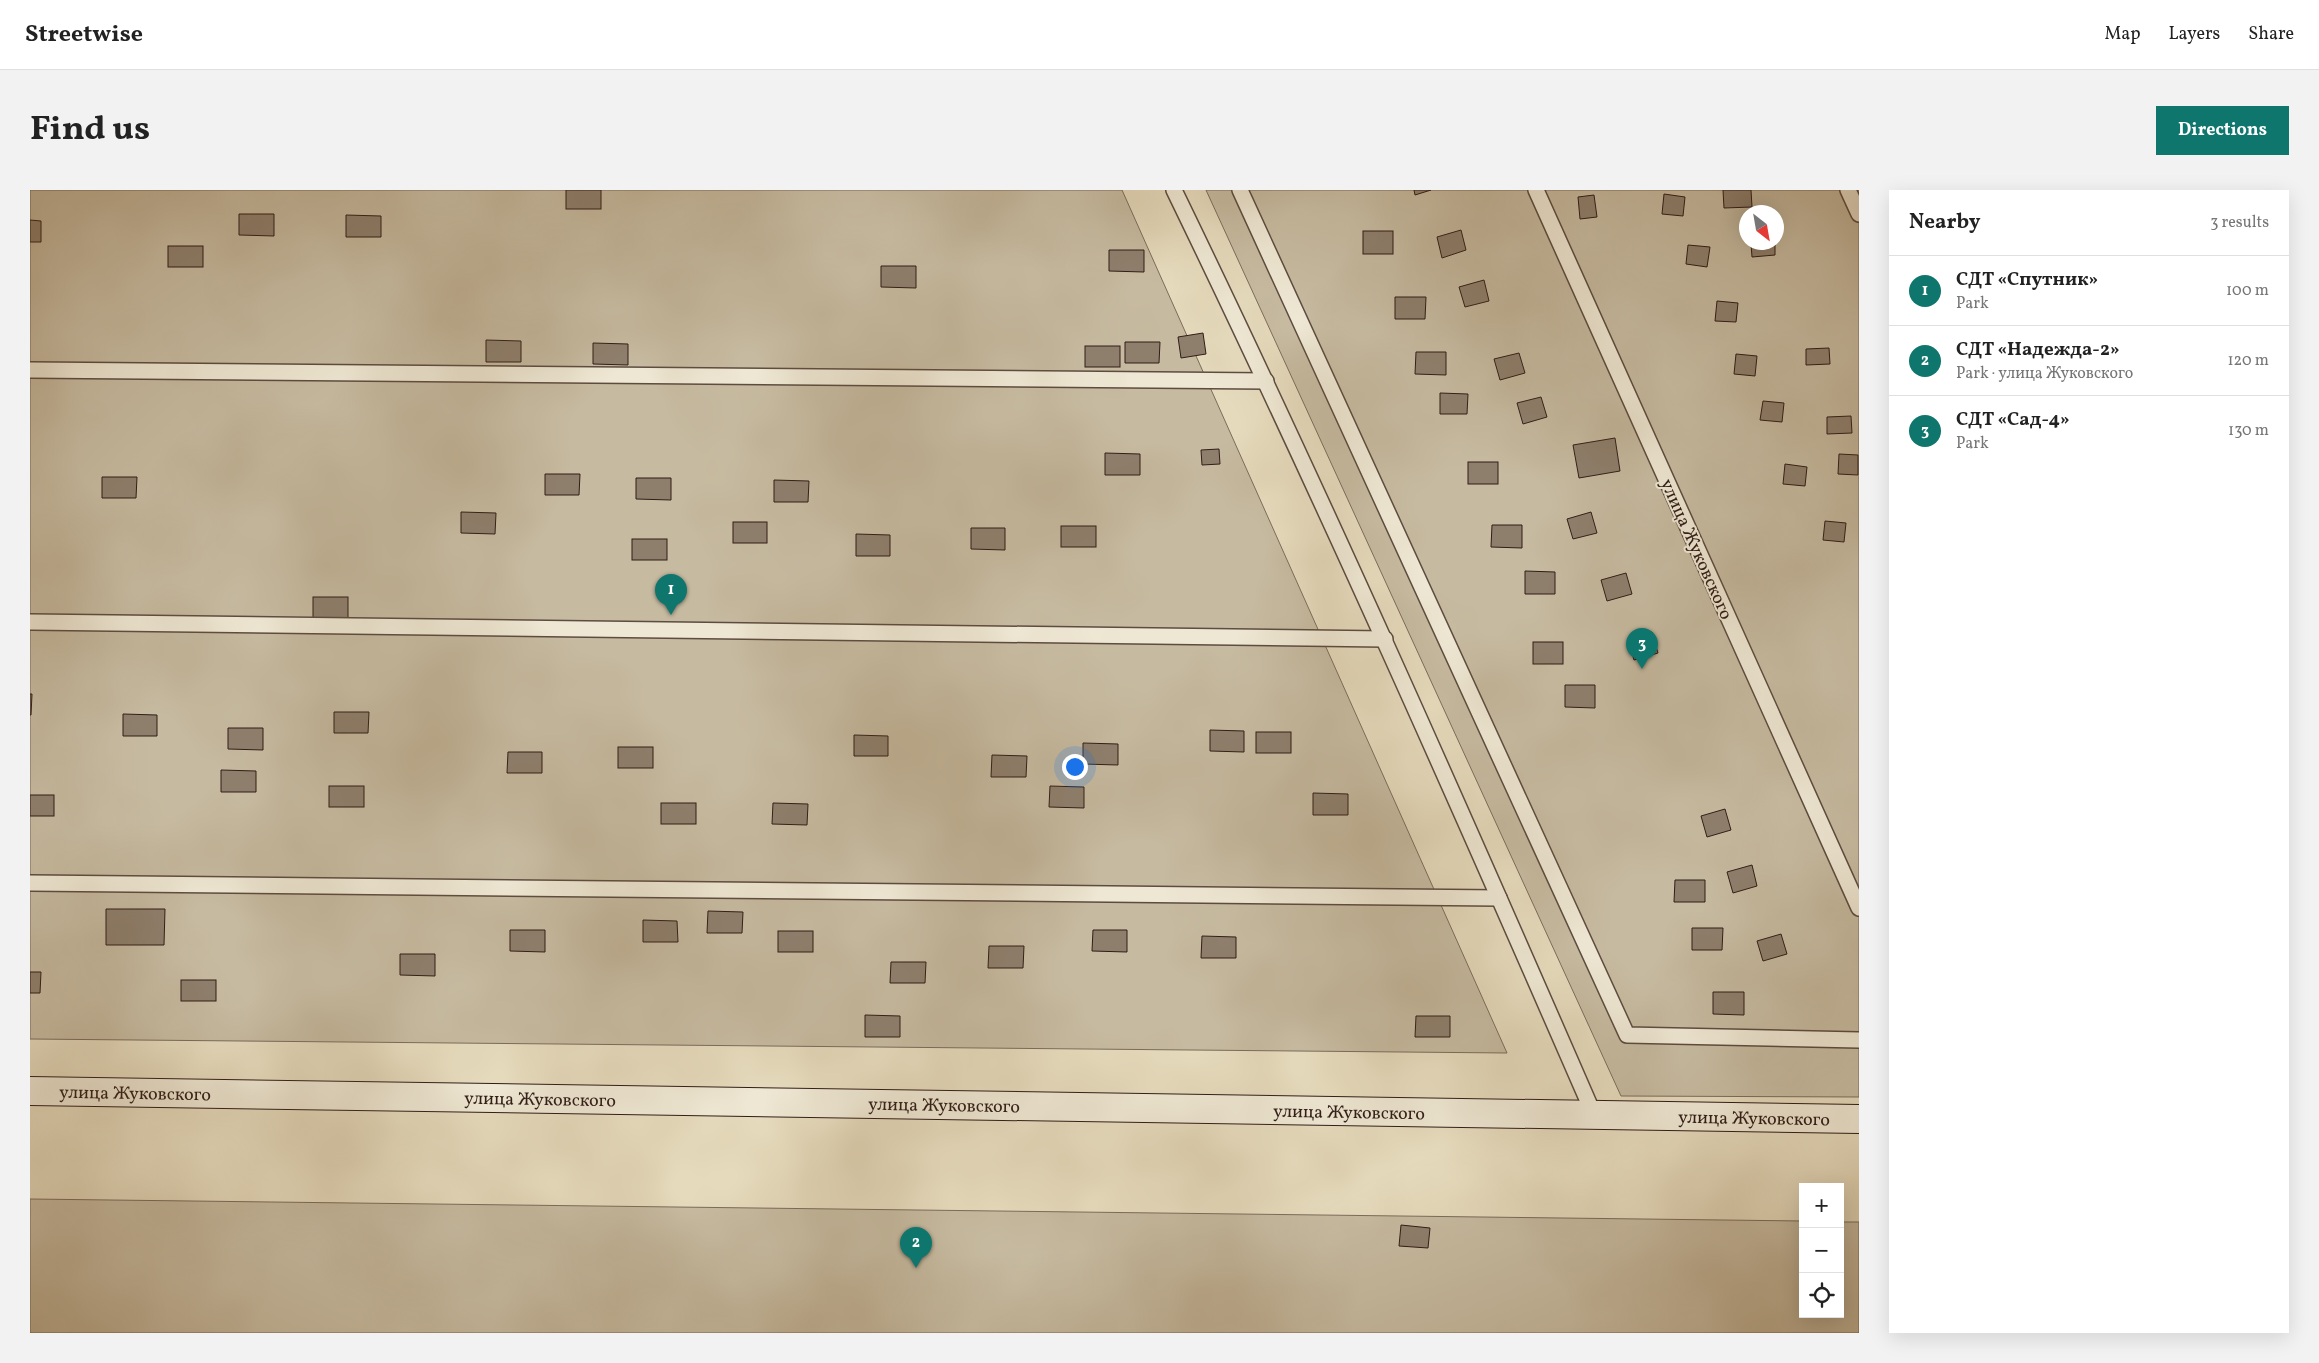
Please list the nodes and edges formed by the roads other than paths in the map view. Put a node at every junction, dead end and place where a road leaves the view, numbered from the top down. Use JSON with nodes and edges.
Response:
{"nodes":[{"id":1,"x":1174,"y":190,"type":"edge"},
{"id":2,"x":1240,"y":190,"type":"edge"},
{"id":3,"x":1536,"y":190,"type":"edge"},
{"id":4,"x":1848,"y":190,"type":"edge"},
{"id":5,"x":1859,"y":214,"type":"edge"},
{"id":6,"x":30,"y":370,"type":"edge"},
{"id":7,"x":1266,"y":380,"type":"junction"},
{"id":8,"x":30,"y":622,"type":"edge"},
{"id":9,"x":1385,"y":639,"type":"junction"},
{"id":10,"x":30,"y":883,"type":"edge"},
{"id":11,"x":1499,"y":898,"type":"junction"},
{"id":12,"x":1859,"y":908,"type":"edge"},
{"id":13,"x":1859,"y":1040,"type":"edge"},
{"id":14,"x":30,"y":1091,"type":"edge"},
{"id":15,"x":1594,"y":1115,"type":"junction"},
{"id":16,"x":1859,"y":1119,"type":"edge"}],
"edges":[{"from":1,"to":7,"type":"lane"},
{"from":2,"to":13,"type":"lane"},
{"from":3,"to":12,"type":"lane","name":"улица Жуковского"},
{"from":4,"to":5,"type":"lane"},
{"from":6,"to":7,"type":"lane"},
{"from":7,"to":9,"type":"lane"},
{"from":8,"to":9,"type":"lane"},
{"from":9,"to":11,"type":"lane"},
{"from":10,"to":11,"type":"lane"},
{"from":11,"to":15,"type":"lane"},
{"from":14,"to":15,"type":"main road","name":"улица Жуковского"},
{"from":15,"to":16,"type":"main road","name":"улица Жуковского"}]}
